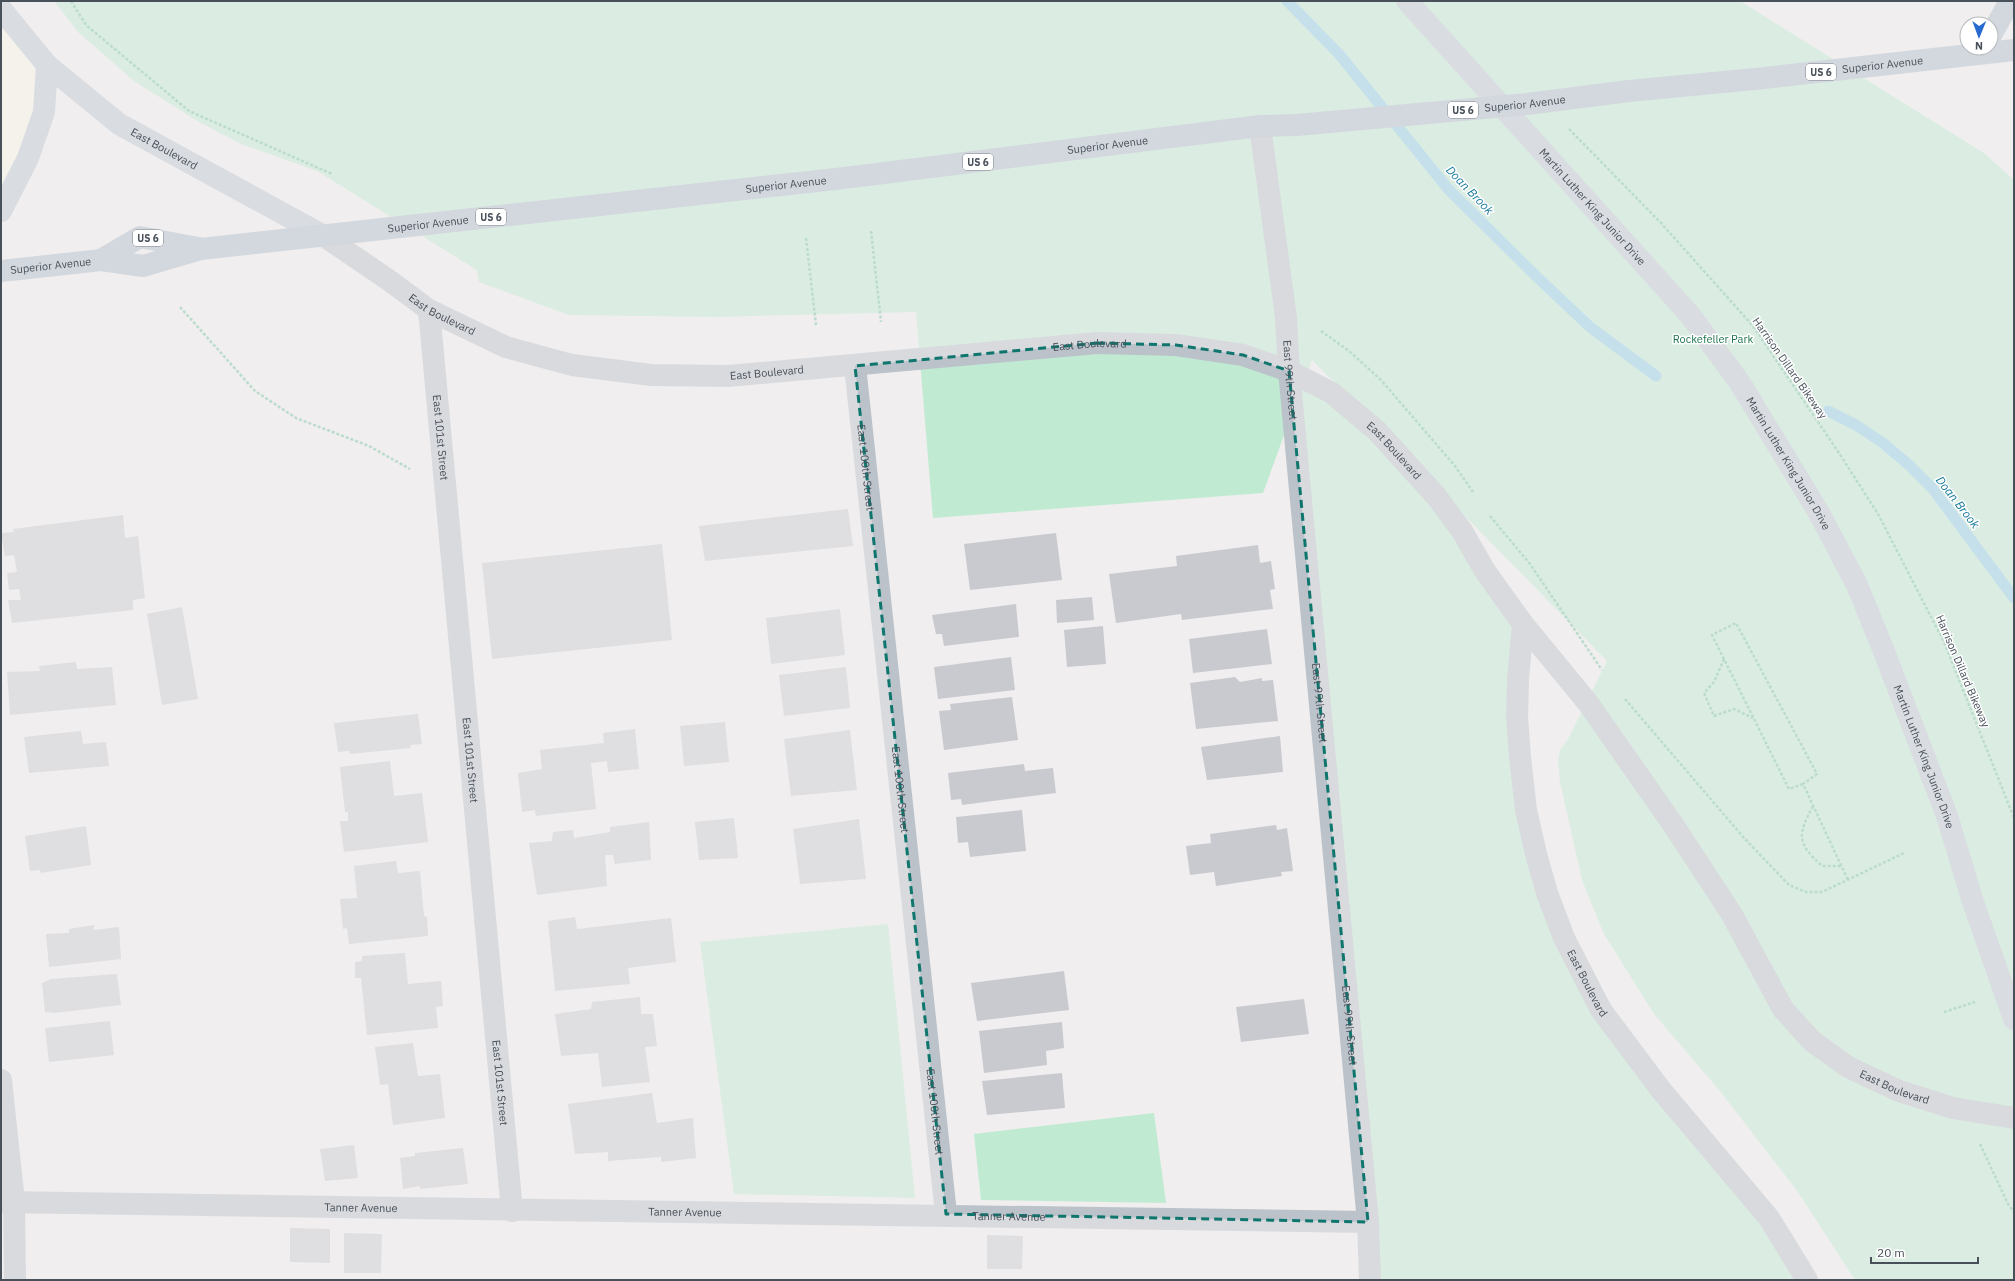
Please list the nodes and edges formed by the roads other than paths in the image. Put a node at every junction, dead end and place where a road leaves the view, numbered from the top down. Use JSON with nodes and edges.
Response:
{"nodes":[{"id":1,"x":1407,"y":1,"type":"edge"},
{"id":2,"x":2010,"y":1,"type":"edge"},
{"id":3,"x":1,"y":9,"type":"edge"},
{"id":4,"x":1999,"y":21,"type":"edge"},
{"id":5,"x":1999,"y":50,"type":"edge"},
{"id":6,"x":2014,"y":50,"type":"edge"},
{"id":7,"x":1959,"y":54,"type":"edge"},
{"id":8,"x":47,"y":65,"type":"junction"},
{"id":9,"x":1260,"y":126,"type":"junction"},
{"id":10,"x":1,"y":211,"type":"edge"},
{"id":11,"x":324,"y":236,"type":"junction"},
{"id":12,"x":1,"y":270,"type":"edge"},
{"id":13,"x":429,"y":310,"type":"junction"},
{"id":14,"x":855,"y":366,"type":"junction"},
{"id":15,"x":1289,"y":371,"type":"junction"},
{"id":16,"x":1523,"y":624,"type":"junction"},
{"id":17,"x":2014,"y":1018,"type":"edge"},
{"id":18,"x":1,"y":1080,"type":"edge"},
{"id":19,"x":2014,"y":1118,"type":"edge"},
{"id":20,"x":8,"y":1202,"type":"edge"},
{"id":21,"x":512,"y":1211,"type":"junction"},
{"id":22,"x":946,"y":1214,"type":"junction"},
{"id":23,"x":1368,"y":1222,"type":"junction"},
{"id":24,"x":14,"y":1280,"type":"edge"},
{"id":25,"x":1370,"y":1280,"type":"edge"},
{"id":26,"x":1807,"y":1280,"type":"edge"}],
"edges":[{"from":1,"to":17,"type":"main road","name":"Martin Luther King Junior Drive"},
{"from":2,"to":4,"type":"main road"},
{"from":3,"to":8,"type":"main road","name":"East Boulevard"},
{"from":5,"to":6,"type":"main road","name":"Superior Avenue","number":"US 6"},
{"from":7,"to":9,"type":"main road","name":"Superior Avenue","number":"US 6","bridge":true},
{"from":8,"to":10,"type":"main road"},
{"from":8,"to":11,"type":"main road","name":"East Boulevard"},
{"from":9,"to":11,"type":"main road","name":"Superior Avenue","number":"US 6"},
{"from":9,"to":15,"type":"street","name":"East 99th Street"},
{"from":11,"to":12,"type":"main road","name":"Superior Avenue","number":"US 6"},
{"from":11,"to":13,"type":"street","name":"East Boulevard"},
{"from":13,"to":14,"type":"street","name":"East Boulevard"},
{"from":13,"to":21,"type":"street","name":"East 101st Street"},
{"from":14,"to":15,"type":"street","name":"East Boulevard"},
{"from":14,"to":22,"type":"street","name":"East 100th Street"},
{"from":15,"to":16,"type":"street","name":"East Boulevard"},
{"from":15,"to":23,"type":"street","name":"East 99th Street"},
{"from":16,"to":19,"type":"street","name":"East Boulevard"},
{"from":16,"to":26,"type":"street","name":"East Boulevard"},
{"from":18,"to":20,"type":"street"},
{"from":20,"to":21,"type":"street","name":"Tanner Avenue"},
{"from":20,"to":24,"type":"street"},
{"from":21,"to":22,"type":"street","name":"Tanner Avenue"},
{"from":22,"to":23,"type":"street","name":"Tanner Avenue"},
{"from":23,"to":25,"type":"street","name":"East 99th Street"}]}
